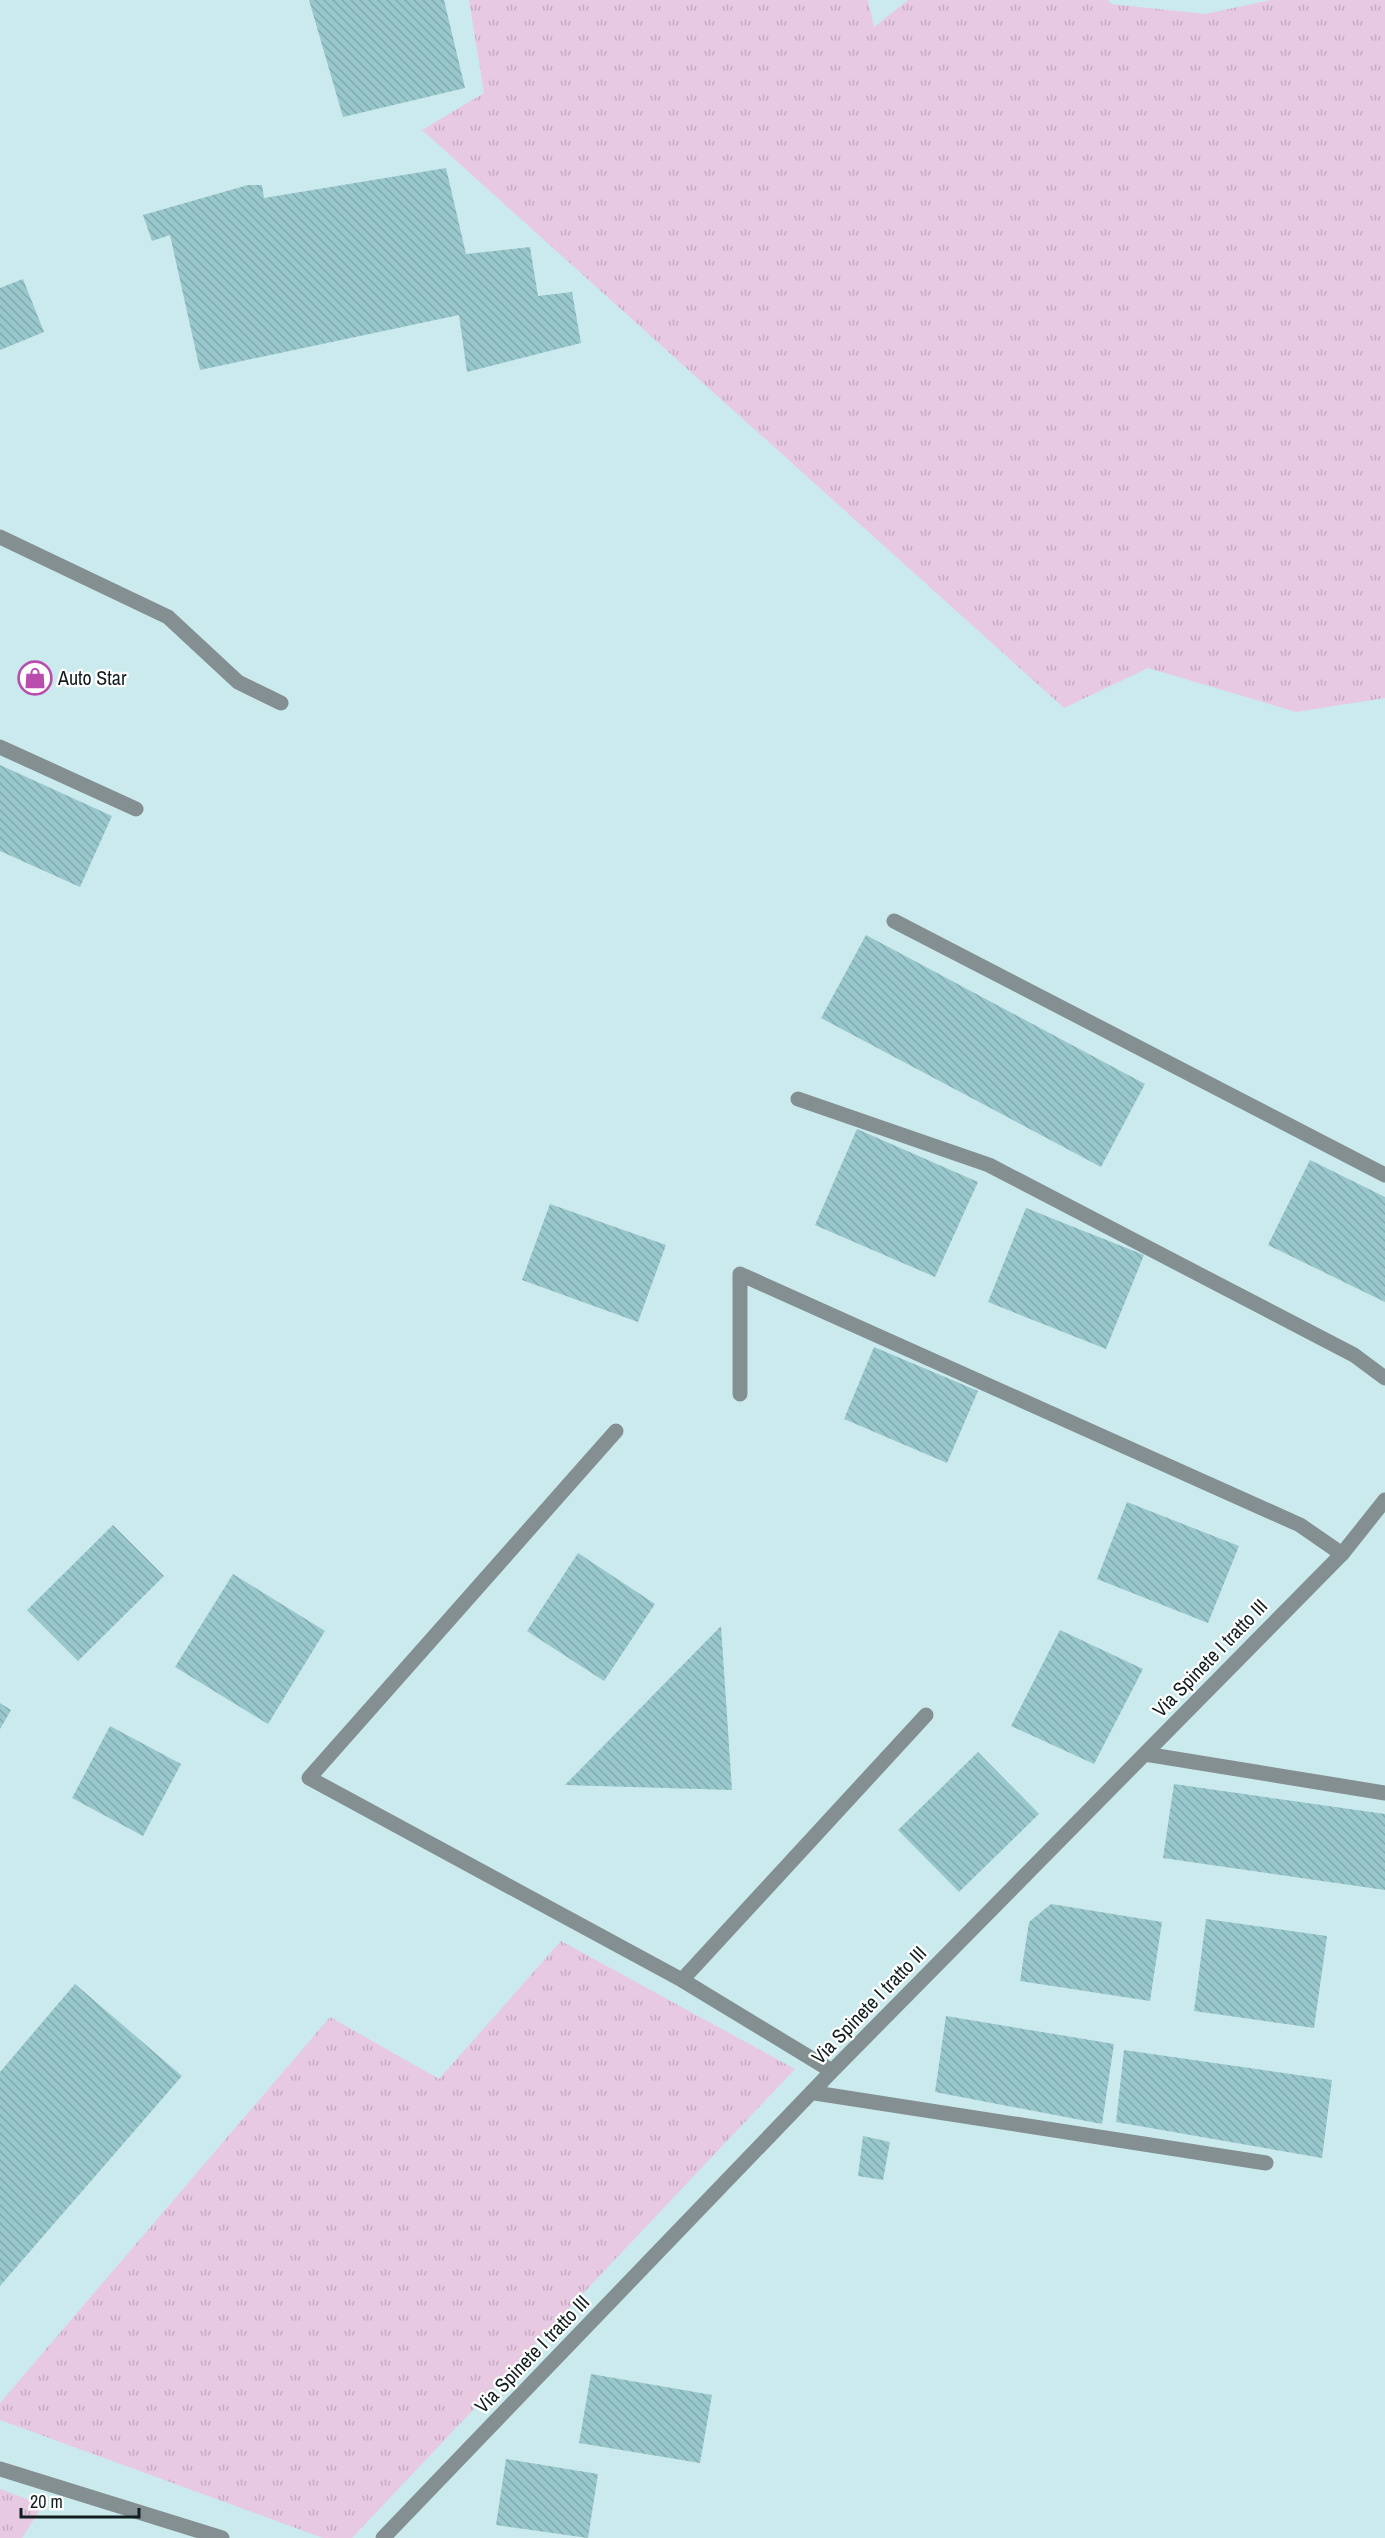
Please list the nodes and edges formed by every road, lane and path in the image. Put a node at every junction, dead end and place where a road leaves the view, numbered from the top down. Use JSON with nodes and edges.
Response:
{"nodes":[{"id":1,"x":0,"y":537,"type":"edge"},
{"id":2,"x":281,"y":703,"type":"dead end"},
{"id":3,"x":0,"y":747,"type":"edge"},
{"id":4,"x":136,"y":808,"type":"dead end"},
{"id":5,"x":894,"y":921,"type":"dead end"},
{"id":6,"x":798,"y":1099,"type":"dead end"},
{"id":7,"x":1385,"y":1175,"type":"edge"},
{"id":8,"x":1385,"y":1378,"type":"edge"},
{"id":9,"x":740,"y":1394,"type":"dead end"},
{"id":10,"x":616,"y":1431,"type":"dead end"},
{"id":11,"x":1385,"y":1500,"type":"edge"},
{"id":12,"x":1341,"y":1554,"type":"junction"},
{"id":13,"x":926,"y":1715,"type":"dead end"},
{"id":14,"x":1145,"y":1754,"type":"junction"},
{"id":15,"x":1385,"y":1793,"type":"edge"},
{"id":16,"x":682,"y":1980,"type":"junction"},
{"id":17,"x":832,"y":2071,"type":"junction"},
{"id":18,"x":814,"y":2092,"type":"junction"},
{"id":19,"x":1266,"y":2163,"type":"dead end"},
{"id":20,"x":0,"y":2469,"type":"edge"},
{"id":21,"x":222,"y":2538,"type":"edge"},
{"id":22,"x":383,"y":2538,"type":"edge"}],
"edges":[{"from":1,"to":2,"type":"street"},
{"from":3,"to":4,"type":"street"},
{"from":5,"to":7,"type":"street"},
{"from":6,"to":8,"type":"street"},
{"from":9,"to":12,"type":"street"},
{"from":10,"to":16,"type":"street"},
{"from":11,"to":12,"type":"street","name":"Via Spinete I tratto III"},
{"from":12,"to":14,"type":"street","name":"Via Spinete I tratto III"},
{"from":13,"to":16,"type":"street"},
{"from":14,"to":15,"type":"street"},
{"from":14,"to":17,"type":"street","name":"Via Spinete I tratto III"},
{"from":16,"to":17,"type":"street"},
{"from":17,"to":18,"type":"street","name":"Via Spinete I tratto III"},
{"from":18,"to":19,"type":"street"},
{"from":18,"to":22,"type":"street","name":"Via Spinete I tratto III"},
{"from":20,"to":21,"type":"street"}]}
